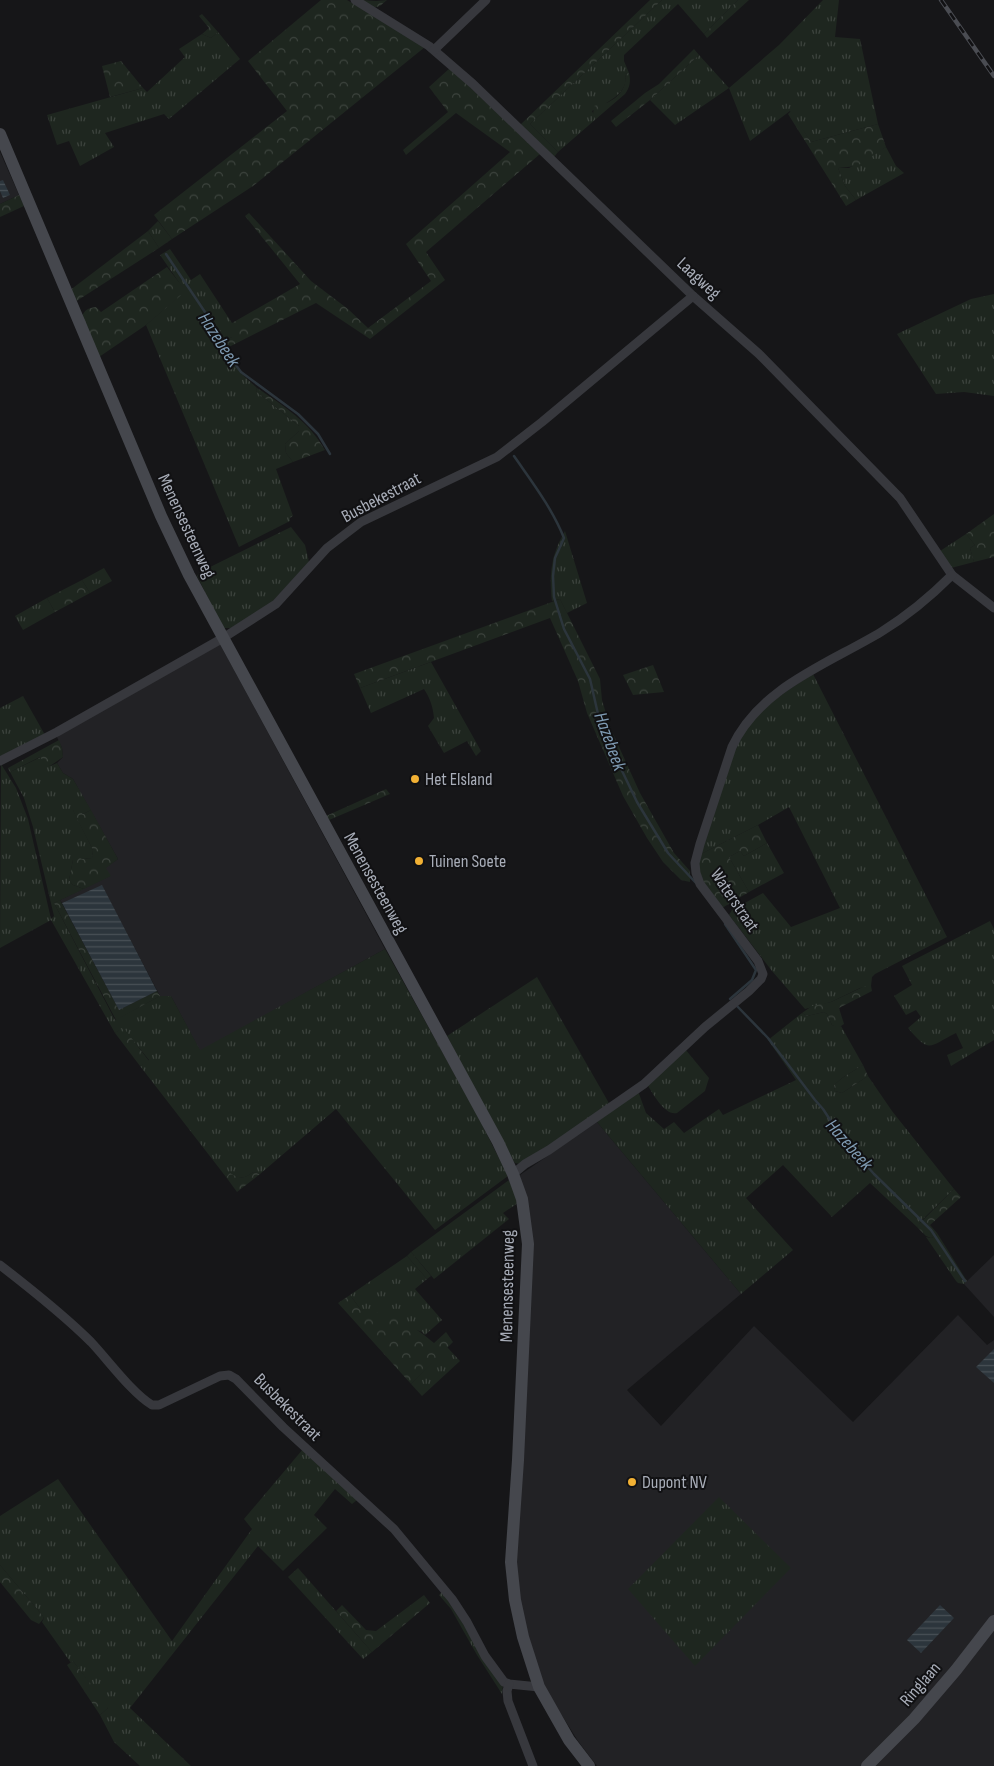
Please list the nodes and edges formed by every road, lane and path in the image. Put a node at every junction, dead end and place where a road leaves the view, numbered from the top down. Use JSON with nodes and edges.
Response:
{"nodes":[{"id":1,"x":355,"y":0,"type":"edge"},
{"id":2,"x":486,"y":0,"type":"edge"},
{"id":3,"x":434,"y":50,"type":"junction"},
{"id":4,"x":0,"y":134,"type":"edge"},
{"id":5,"x":693,"y":296,"type":"junction"},
{"id":6,"x":952,"y":575,"type":"junction"},
{"id":7,"x":994,"y":608,"type":"edge"},
{"id":8,"x":222,"y":638,"type":"junction"},
{"id":9,"x":0,"y":762,"type":"edge"},
{"id":10,"x":513,"y":1174,"type":"junction"},
{"id":11,"x":0,"y":1265,"type":"edge"},
{"id":12,"x":994,"y":1621,"type":"edge"},
{"id":13,"x":509,"y":1684,"type":"junction"},
{"id":14,"x":539,"y":1687,"type":"junction"},
{"id":15,"x":533,"y":1766,"type":"edge"},
{"id":16,"x":589,"y":1766,"type":"edge"},
{"id":17,"x":867,"y":1766,"type":"edge"}],
"edges":[{"from":1,"to":3,"type":"street","name":"Laagweg"},
{"from":2,"to":3,"type":"street"},
{"from":3,"to":5,"type":"street","name":"Laagweg"},
{"from":4,"to":8,"type":"street","name":"Menensesteenweg"},
{"from":5,"to":6,"type":"street","name":"Laagweg"},
{"from":5,"to":8,"type":"street","name":"Busbekestraat"},
{"from":6,"to":7,"type":"street","name":"Laagweg"},
{"from":6,"to":10,"type":"street","name":"Waterstraat"},
{"from":8,"to":9,"type":"street","name":"Busbekestraat"},
{"from":8,"to":10,"type":"street","name":"Menensesteenweg"},
{"from":10,"to":14,"type":"street","name":"Menensesteenweg"},
{"from":11,"to":13,"type":"street","name":"Busbekestraat"},
{"from":12,"to":17,"type":"street","name":"Ringlaan"},
{"from":13,"to":14,"type":"street"},
{"from":13,"to":15,"type":"street"},
{"from":14,"to":16,"type":"street","name":"Menensesteenweg"}]}
